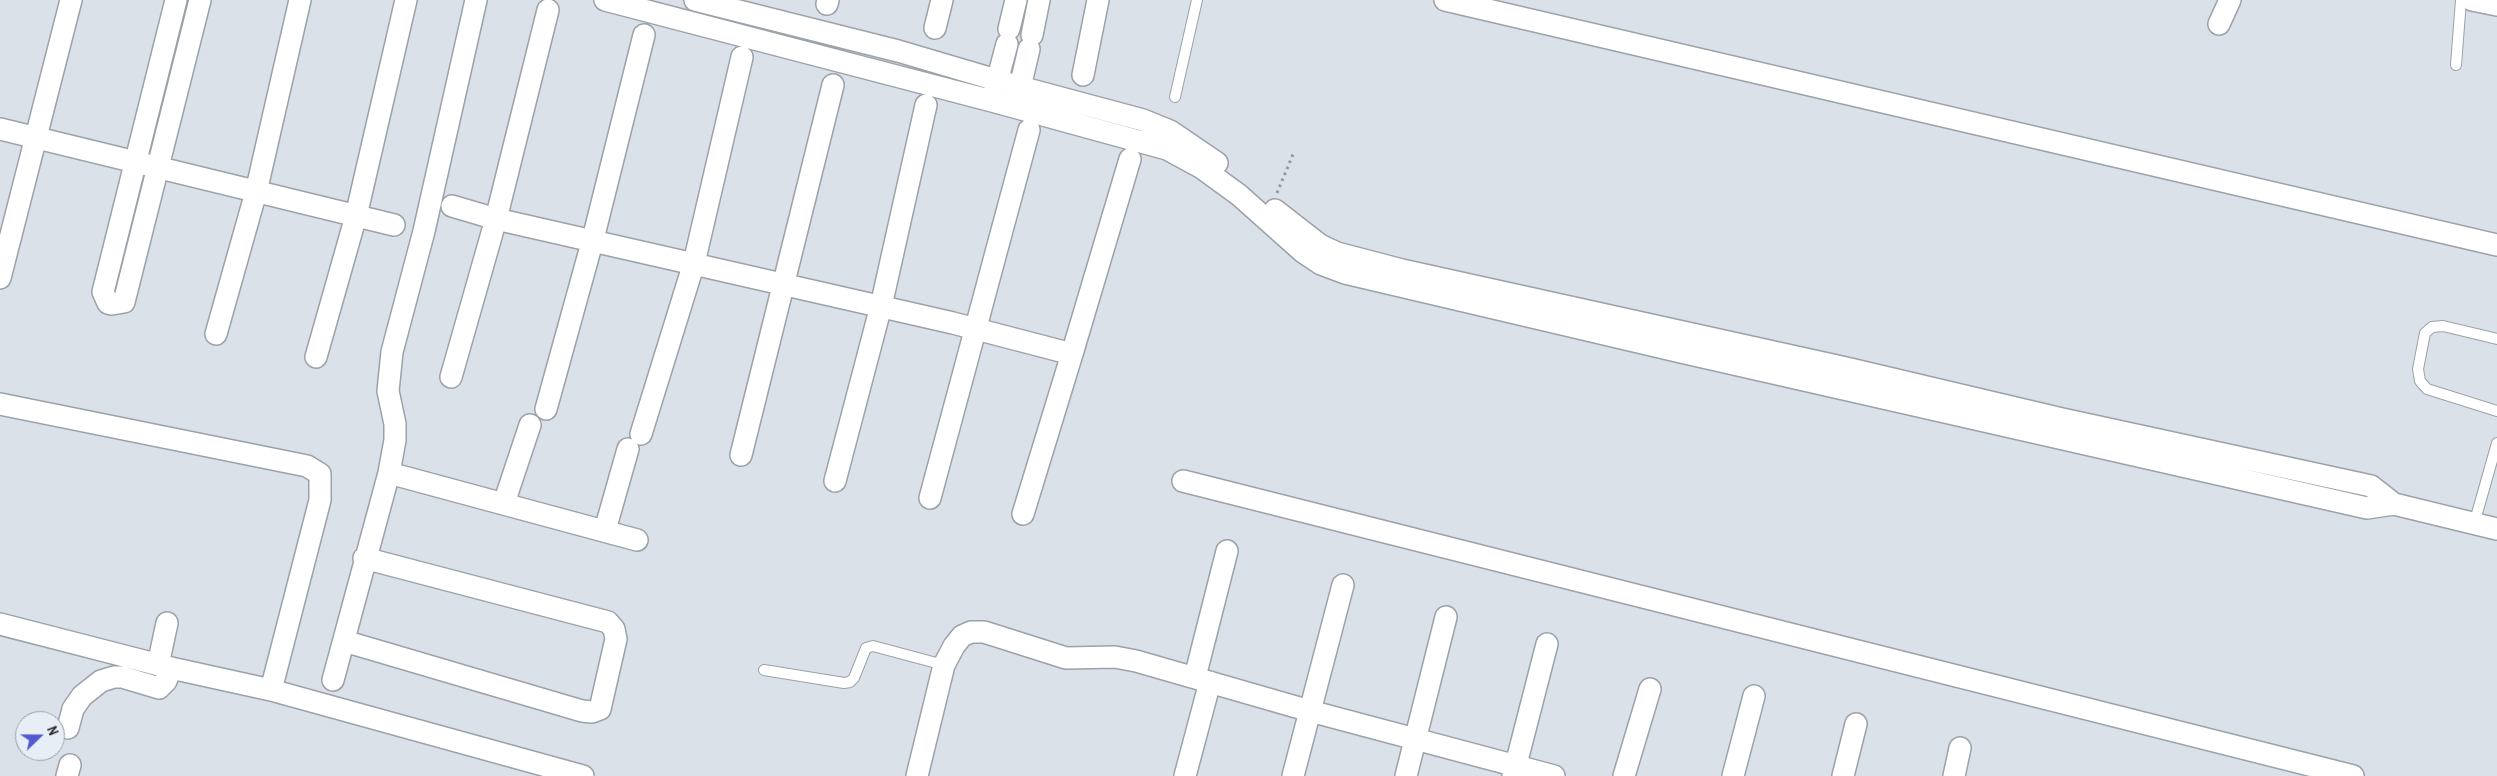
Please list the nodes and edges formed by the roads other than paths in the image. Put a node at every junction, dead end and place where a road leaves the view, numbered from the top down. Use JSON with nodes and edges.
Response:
{"nodes":[{"id":1,"x":71,"y":0,"type":"edge"},
{"id":2,"x":176,"y":0,"type":"edge"},
{"id":3,"x":200,"y":0,"type":"edge"},
{"id":4,"x":300,"y":0,"type":"edge"},
{"id":5,"x":406,"y":0,"type":"edge"},
{"id":6,"x":476,"y":0,"type":"edge"},
{"id":7,"x":606,"y":0,"type":"edge"},
{"id":8,"x":695,"y":0,"type":"edge"},
{"id":9,"x":942,"y":0,"type":"edge"},
{"id":10,"x":1016,"y":0,"type":"edge"},
{"id":11,"x":1039,"y":0,"type":"edge"},
{"id":12,"x":1098,"y":0,"type":"edge"},
{"id":13,"x":1197,"y":0,"type":"edge"},
{"id":14,"x":1445,"y":0,"type":"edge"},
{"id":15,"x":2230,"y":0,"type":"edge"},
{"id":16,"x":2461,"y":0,"type":"edge"},
{"id":17,"x":2472,"y":0,"type":"edge"},
{"id":18,"x":2497,"y":5,"type":"edge"},
{"id":19,"x":548,"y":10,"type":"dead end"},
{"id":20,"x":2220,"y":24,"type":"dead end"},
{"id":21,"x":935,"y":28,"type":"dead end"},
{"id":22,"x":644,"y":35,"type":"dead end"},
{"id":23,"x":165,"y":43,"type":"junction"},
{"id":24,"x":188,"y":47,"type":"junction"},
{"id":25,"x":742,"y":57,"type":"dead end"},
{"id":26,"x":2456,"y":65,"type":"dead end"},
{"id":27,"x":1083,"y":74,"type":"dead end"},
{"id":28,"x":833,"y":85,"type":"dead end"},
{"id":29,"x":995,"y":91,"type":"junction"},
{"id":30,"x":1018,"y":97,"type":"junction"},
{"id":31,"x":1175,"y":97,"type":"dead end"},
{"id":32,"x":926,"y":105,"type":"dead end"},
{"id":33,"x":0,"y":129,"type":"edge"},
{"id":34,"x":1029,"y":130,"type":"dead end"},
{"id":35,"x":36,"y":137,"type":"junction"},
{"id":36,"x":1136,"y":141,"type":"junction"},
{"id":37,"x":135,"y":161,"type":"junction"},
{"id":38,"x":158,"y":167,"type":"junction"},
{"id":39,"x":1241,"y":189,"type":"junction"},
{"id":40,"x":256,"y":192,"type":"junction"},
{"id":41,"x":452,"y":206,"type":"dead end"},
{"id":42,"x":356,"y":216,"type":"junction"},
{"id":43,"x":496,"y":218,"type":"junction"},
{"id":44,"x":394,"y":225,"type":"dead end"},
{"id":45,"x":593,"y":239,"type":"junction"},
{"id":46,"x":2497,"y":245,"type":"edge"},
{"id":47,"x":694,"y":262,"type":"junction"},
{"id":48,"x":0,"y":278,"type":"edge"},
{"id":49,"x":785,"y":284,"type":"junction"},
{"id":50,"x":881,"y":306,"type":"junction"},
{"id":51,"x":976,"y":330,"type":"junction"},
{"id":52,"x":216,"y":334,"type":"dead end"},
{"id":53,"x":2497,"y":339,"type":"edge"},
{"id":54,"x":1072,"y":354,"type":"junction"},
{"id":55,"x":316,"y":357,"type":"dead end"},
{"id":56,"x":452,"y":377,"type":"dead end"},
{"id":57,"x":0,"y":404,"type":"edge"},
{"id":58,"x":546,"y":409,"type":"dead end"},
{"id":59,"x":2497,"y":411,"type":"edge"},
{"id":60,"x":530,"y":425,"type":"dead end"},
{"id":61,"x":2497,"y":442,"type":"edge"},
{"id":62,"x":741,"y":455,"type":"dead end"},
{"id":63,"x":389,"y":473,"type":"junction"},
{"id":64,"x":835,"y":481,"type":"dead end"},
{"id":65,"x":1183,"y":481,"type":"dead end"},
{"id":66,"x":930,"y":498,"type":"dead end"},
{"id":67,"x":504,"y":503,"type":"junction"},
{"id":68,"x":2394,"y":504,"type":"junction"},
{"id":69,"x":1023,"y":514,"type":"dead end"},
{"id":70,"x":2474,"y":524,"type":"junction"},
{"id":71,"x":2497,"y":528,"type":"edge"},
{"id":72,"x":605,"y":530,"type":"junction"},
{"id":73,"x":637,"y":540,"type":"dead end"},
{"id":74,"x":1226,"y":551,"type":"dead end"},
{"id":75,"x":364,"y":558,"type":"junction"},
{"id":76,"x":1343,"y":585,"type":"dead end"},
{"id":77,"x":1446,"y":617,"type":"dead end"},
{"id":78,"x":167,"y":623,"type":"dead end"},
{"id":79,"x":0,"y":624,"type":"edge"},
{"id":80,"x":344,"y":641,"type":"junction"},
{"id":81,"x":1547,"y":644,"type":"dead end"},
{"id":82,"x":944,"y":665,"type":"junction"},
{"id":83,"x":165,"y":667,"type":"junction"},
{"id":84,"x":764,"y":670,"type":"dead end"},
{"id":85,"x":1202,"y":679,"type":"junction"},
{"id":86,"x":333,"y":680,"type":"dead end"},
{"id":87,"x":1650,"y":688,"type":"dead end"},
{"id":88,"x":270,"y":690,"type":"junction"},
{"id":89,"x":1754,"y":696,"type":"dead end"},
{"id":90,"x":1310,"y":711,"type":"junction"},
{"id":91,"x":1856,"y":724,"type":"dead end"},
{"id":92,"x":68,"y":728,"type":"dead end"},
{"id":93,"x":1415,"y":738,"type":"junction"},
{"id":94,"x":1960,"y":748,"type":"dead end"},
{"id":95,"x":1514,"y":771,"type":"edge"},
{"id":96,"x":583,"y":776,"type":"edge"},
{"id":97,"x":917,"y":776,"type":"edge"},
{"id":98,"x":1185,"y":776,"type":"edge"},
{"id":99,"x":1293,"y":776,"type":"edge"},
{"id":100,"x":1406,"y":776,"type":"edge"},
{"id":101,"x":1554,"y":776,"type":"edge"},
{"id":102,"x":1624,"y":776,"type":"edge"},
{"id":103,"x":1733,"y":776,"type":"edge"},
{"id":104,"x":1843,"y":776,"type":"edge"},
{"id":105,"x":1954,"y":776,"type":"edge"},
{"id":106,"x":2353,"y":776,"type":"edge"}],
"edges":[{"from":1,"to":35,"type":"street"},
{"from":2,"to":23,"type":"street"},
{"from":3,"to":24,"type":"street"},
{"from":4,"to":40,"type":"street"},
{"from":5,"to":42,"type":"street"},
{"from":6,"to":63,"type":"street"},
{"from":7,"to":29,"type":"street"},
{"from":8,"to":29,"type":"street"},
{"from":9,"to":21,"type":"street"},
{"from":10,"to":29,"type":"street"},
{"from":11,"to":30,"type":"street"},
{"from":12,"to":27,"type":"street"},
{"from":13,"to":31,"type":"lane"},
{"from":14,"to":46,"type":"street"},
{"from":15,"to":20,"type":"street"},
{"from":16,"to":26,"type":"lane"},
{"from":17,"to":18,"type":"street"},
{"from":19,"to":43,"type":"street"},
{"from":22,"to":45,"type":"street"},
{"from":23,"to":24,"type":"street"},
{"from":23,"to":37,"type":"street"},
{"from":24,"to":38,"type":"street"},
{"from":25,"to":47,"type":"street"},
{"from":28,"to":49,"type":"street"},
{"from":29,"to":30,"type":"street"},
{"from":30,"to":36,"type":"street"},
{"from":32,"to":50,"type":"street"},
{"from":33,"to":35,"type":"street"},
{"from":34,"to":51,"type":"street"},
{"from":35,"to":37,"type":"street"},
{"from":35,"to":48,"type":"street"},
{"from":36,"to":39,"type":"street"},
{"from":36,"to":54,"type":"street"},
{"from":37,"to":38,"type":"street"},
{"from":37,"to":38,"type":"street"},
{"from":38,"to":40,"type":"street"},
{"from":39,"to":68,"type":"street"},
{"from":39,"to":68,"type":"street"},
{"from":40,"to":42,"type":"street"},
{"from":40,"to":52,"type":"street"},
{"from":41,"to":43,"type":"street"},
{"from":42,"to":44,"type":"street"},
{"from":42,"to":55,"type":"street"},
{"from":43,"to":45,"type":"street"},
{"from":43,"to":56,"type":"street"},
{"from":45,"to":47,"type":"street"},
{"from":45,"to":58,"type":"street"},
{"from":47,"to":49,"type":"street"},
{"from":47,"to":72,"type":"street"},
{"from":49,"to":50,"type":"street"},
{"from":49,"to":62,"type":"street"},
{"from":50,"to":51,"type":"street"},
{"from":50,"to":64,"type":"street"},
{"from":51,"to":54,"type":"street"},
{"from":51,"to":66,"type":"street"},
{"from":53,"to":59,"type":"lane"},
{"from":54,"to":69,"type":"street"},
{"from":57,"to":88,"type":"street"},
{"from":60,"to":67,"type":"street"},
{"from":61,"to":70,"type":"lane"},
{"from":63,"to":67,"type":"street"},
{"from":63,"to":75,"type":"street"},
{"from":65,"to":106,"type":"street"},
{"from":67,"to":72,"type":"street"},
{"from":68,"to":70,"type":"street"},
{"from":70,"to":71,"type":"street"},
{"from":72,"to":73,"type":"street"},
{"from":74,"to":85,"type":"street"},
{"from":75,"to":80,"type":"street"},
{"from":75,"to":80,"type":"street"},
{"from":76,"to":90,"type":"street"},
{"from":77,"to":93,"type":"street"},
{"from":78,"to":83,"type":"street"},
{"from":79,"to":83,"type":"street"},
{"from":80,"to":86,"type":"street"},
{"from":81,"to":95,"type":"street"},
{"from":82,"to":84,"type":"lane"},
{"from":82,"to":85,"type":"street"},
{"from":82,"to":97,"type":"street"},
{"from":83,"to":88,"type":"street"},
{"from":83,"to":92,"type":"street"},
{"from":85,"to":90,"type":"street"},
{"from":85,"to":98,"type":"street"},
{"from":87,"to":102,"type":"street"},
{"from":88,"to":96,"type":"street"},
{"from":89,"to":103,"type":"street"},
{"from":90,"to":93,"type":"street"},
{"from":90,"to":99,"type":"street"},
{"from":91,"to":104,"type":"street"},
{"from":93,"to":95,"type":"street"},
{"from":93,"to":100,"type":"street"},
{"from":94,"to":105,"type":"street"},
{"from":95,"to":101,"type":"street"}]}
